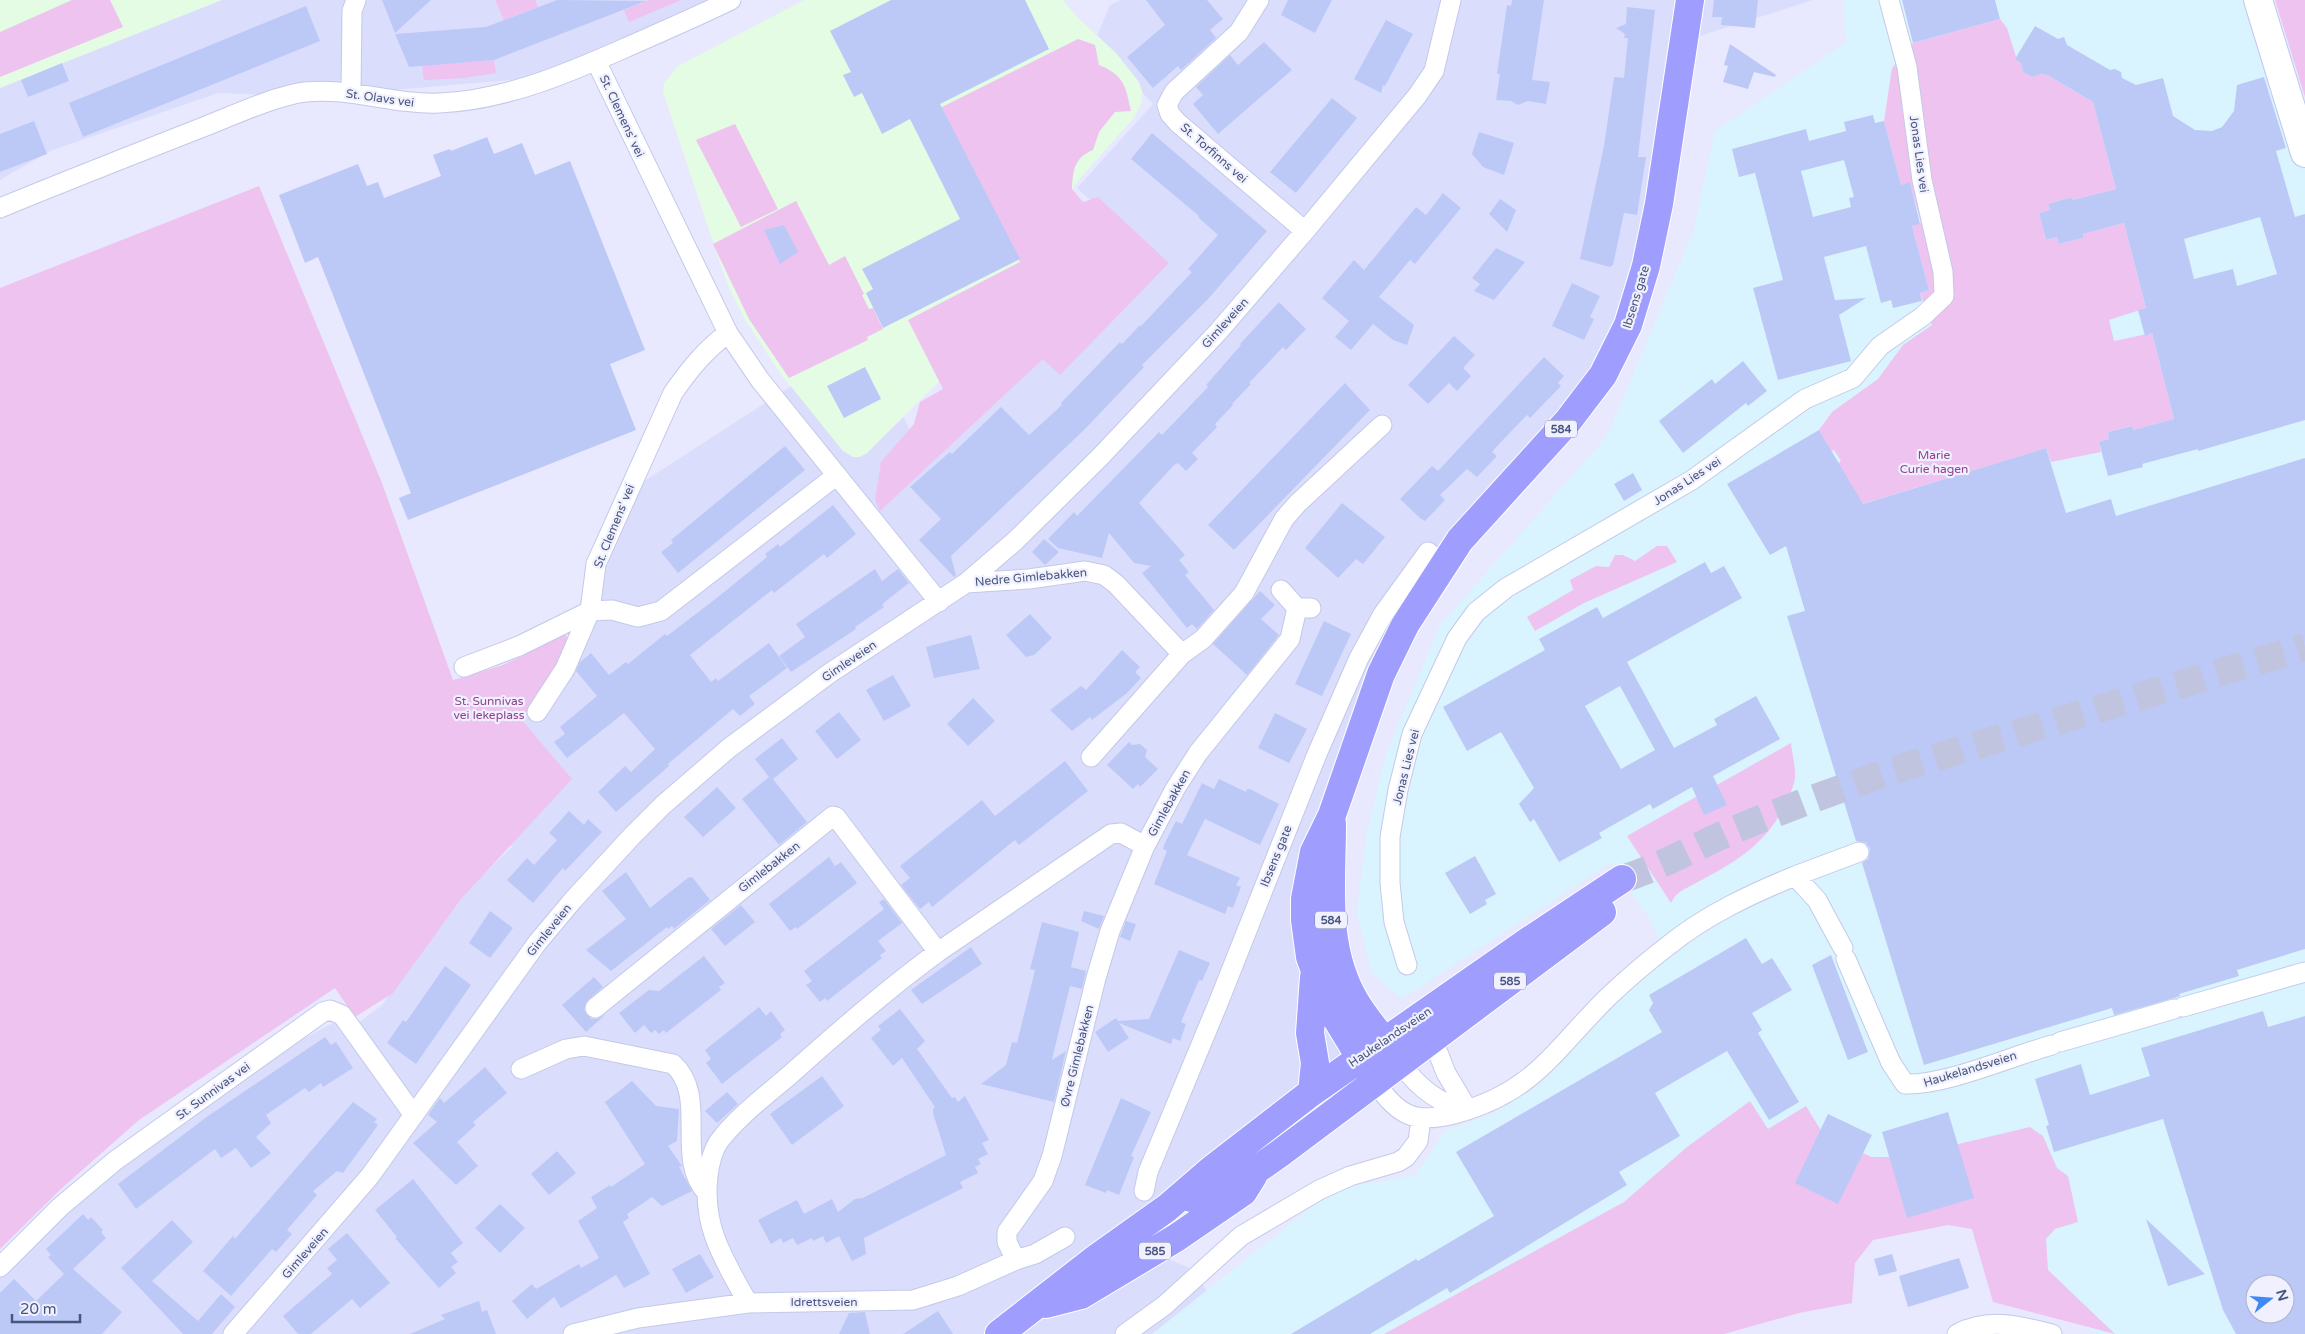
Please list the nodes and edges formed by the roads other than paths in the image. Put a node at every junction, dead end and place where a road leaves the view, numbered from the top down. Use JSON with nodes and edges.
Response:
{"nodes":[{"id":1,"x":356,"y":0,"type":"edge"},
{"id":2,"x":731,"y":0,"type":"edge"},
{"id":3,"x":1259,"y":0,"type":"edge"},
{"id":4,"x":1451,"y":0,"type":"edge"},
{"id":5,"x":1690,"y":0,"type":"edge"},
{"id":6,"x":1889,"y":0,"type":"edge"},
{"id":7,"x":2258,"y":0,"type":"edge"},
{"id":8,"x":596,"y":61,"type":"junction"},
{"id":9,"x":351,"y":92,"type":"junction"},
{"id":10,"x":2305,"y":153,"type":"edge"},
{"id":11,"x":0,"y":208,"type":"edge"},
{"id":12,"x":1305,"y":232,"type":"junction"},
{"id":13,"x":728,"y":333,"type":"junction"},
{"id":14,"x":1382,"y":424,"type":"dead end"},
{"id":15,"x":837,"y":475,"type":"junction"},
{"id":16,"x":1444,"y":564,"type":"junction"},
{"id":17,"x":966,"y":583,"type":"junction"},
{"id":18,"x":1281,"y":590,"type":"dead end"},
{"id":19,"x":939,"y":602,"type":"junction"},
{"id":20,"x":590,"y":610,"type":"junction"},
{"id":21,"x":1182,"y":654,"type":"junction"},
{"id":22,"x":464,"y":667,"type":"dead end"},
{"id":23,"x":537,"y":712,"type":"dead end"},
{"id":24,"x":1091,"y":757,"type":"dead end"},
{"id":25,"x":1332,"y":816,"type":"junction"},
{"id":26,"x":1145,"y":846,"type":"junction"},
{"id":27,"x":1859,"y":852,"type":"dead end"},
{"id":28,"x":1795,"y":876,"type":"junction"},
{"id":29,"x":938,"y":952,"type":"junction"},
{"id":30,"x":1408,"y":965,"type":"dead end"},
{"id":31,"x":1314,"y":971,"type":"junction"},
{"id":32,"x":2305,"y":972,"type":"edge"},
{"id":33,"x":595,"y":1008,"type":"dead end"},
{"id":34,"x":1433,"y":1040,"type":"junction"},
{"id":35,"x":1385,"y":1041,"type":"junction"},
{"id":36,"x":1359,"y":1058,"type":"junction"},
{"id":37,"x":1401,"y":1064,"type":"junction"},
{"id":38,"x":521,"y":1069,"type":"dead end"},
{"id":39,"x":1375,"y":1082,"type":"junction"},
{"id":40,"x":1312,"y":1092,"type":"junction"},
{"id":41,"x":1468,"y":1110,"type":"junction"},
{"id":42,"x":413,"y":1114,"type":"junction"},
{"id":43,"x":1421,"y":1119,"type":"junction"},
{"id":44,"x":1259,"y":1168,"type":"junction"},
{"id":45,"x":1144,"y":1191,"type":"dead end"},
{"id":46,"x":707,"y":1193,"type":"junction"},
{"id":47,"x":1159,"y":1214,"type":"junction"},
{"id":48,"x":1065,"y":1237,"type":"dead end"},
{"id":49,"x":1016,"y":1260,"type":"junction"},
{"id":50,"x":0,"y":1267,"type":"edge"},
{"id":51,"x":748,"y":1303,"type":"junction"},
{"id":52,"x":1033,"y":1308,"type":"junction"},
{"id":53,"x":233,"y":1334,"type":"edge"},
{"id":54,"x":573,"y":1334,"type":"edge"},
{"id":55,"x":999,"y":1334,"type":"edge"},
{"id":56,"x":1125,"y":1334,"type":"edge"},
{"id":57,"x":1957,"y":1334,"type":"edge"},
{"id":58,"x":2052,"y":1334,"type":"edge"}],
"edges":[{"from":1,"to":9,"type":"street"},
{"from":2,"to":8,"type":"street","name":"St. Olavs vei"},
{"from":3,"to":12,"type":"street","name":"St. Torfinns vei"},
{"from":4,"to":12,"type":"street","name":"Gimleveien"},
{"from":5,"to":16,"type":"main road","name":"Ibsens gate","number":"584"},
{"from":6,"to":30,"type":"street","name":"Jonas Lies vei"},
{"from":7,"to":10,"type":"street"},
{"from":8,"to":9,"type":"street","name":"St. Olavs vei"},
{"from":8,"to":13,"type":"street","name":"St. Clemens' vei"},
{"from":9,"to":11,"type":"street","name":"St. Olavs vei"},
{"from":12,"to":17,"type":"street","name":"Gimleveien"},
{"from":13,"to":15,"type":"street","name":"St. Clemens' vei"},
{"from":13,"to":20,"type":"street","name":"St. Clemens' vei"},
{"from":14,"to":21,"type":"street"},
{"from":15,"to":19,"type":"street"},
{"from":15,"to":20,"type":"street"},
{"from":16,"to":25,"type":"main road","name":"Ibsens gate","number":"584"},
{"from":16,"to":45,"type":"street","name":"Ibsens gate"},
{"from":17,"to":19,"type":"street","name":"Gimleveien"},
{"from":17,"to":21,"type":"street","name":"Nedre Gimlebakken"},
{"from":18,"to":26,"type":"street","name":"Gimlebakken"},
{"from":19,"to":42,"type":"street","name":"Gimleveien"},
{"from":20,"to":22,"type":"street"},
{"from":20,"to":23,"type":"street"},
{"from":21,"to":24,"type":"street"},
{"from":25,"to":31,"type":"main road","name":"Ibsens gate","number":"584"},
{"from":25,"to":35,"type":"main road","name":"Ibsens gate","number":"584"},
{"from":26,"to":29,"type":"street","name":"Gimlebakken"},
{"from":26,"to":49,"type":"street","name":"Øvre Gimlebakken"},
{"from":27,"to":28,"type":"street"},
{"from":28,"to":32,"type":"street","name":"Haukelandsveien"},
{"from":28,"to":41,"type":"street"},
{"from":29,"to":33,"type":"street","name":"Gimlebakken"},
{"from":29,"to":46,"type":"street","name":"Gimlebakken"},
{"from":31,"to":36,"type":"main road","name":"Ibsens gate","number":"584"},
{"from":31,"to":40,"type":"main road","number":"584"},
{"from":34,"to":35,"type":"main road","name":"Haukelandsveien","number":"585"},
{"from":34,"to":37,"type":"main road","name":"Haukelandsveien","number":"585"},
{"from":34,"to":41,"type":"street"},
{"from":35,"to":36,"type":"main road","name":"Haukelandsveien","number":"585"},
{"from":35,"to":37,"type":"main road","name":"Ibsens gate","number":"584"},
{"from":36,"to":39,"type":"main road","name":"Ibsens gate","number":"584"},
{"from":36,"to":40,"type":"main road","name":"Haukelandsveien","number":"585"},
{"from":37,"to":39,"type":"main road","name":"Haukelandsveien","number":"585"},
{"from":37,"to":41,"type":"street"},
{"from":38,"to":46,"type":"street","name":"Gimlebakken"},
{"from":39,"to":43,"type":"street"},
{"from":39,"to":44,"type":"main road","name":"Haukelandsveien","number":"585"},
{"from":40,"to":47,"type":"main road","name":"Haukelandsveien","number":"585"},
{"from":41,"to":43,"type":"street"},
{"from":42,"to":50,"type":"street","name":"St. Sunnivas vei"},
{"from":42,"to":53,"type":"street","name":"Gimleveien"},
{"from":43,"to":56,"type":"street"},
{"from":44,"to":47,"type":"main road","name":"Haukelandsveien","number":"585"},
{"from":44,"to":52,"type":"main road","name":"Haukelandsveien","number":"585"},
{"from":46,"to":51,"type":"street","name":"Gimlebakken"},
{"from":47,"to":52,"type":"main road","name":"Haukelandsveien","number":"585"},
{"from":48,"to":49,"type":"street","name":"Idrettsveien"},
{"from":49,"to":51,"type":"street","name":"Idrettsveien"},
{"from":51,"to":54,"type":"street","name":"Idrettsveien"},
{"from":52,"to":55,"type":"main road","name":"Haukelandsveien","number":"585"},
{"from":57,"to":58,"type":"street"}]}
